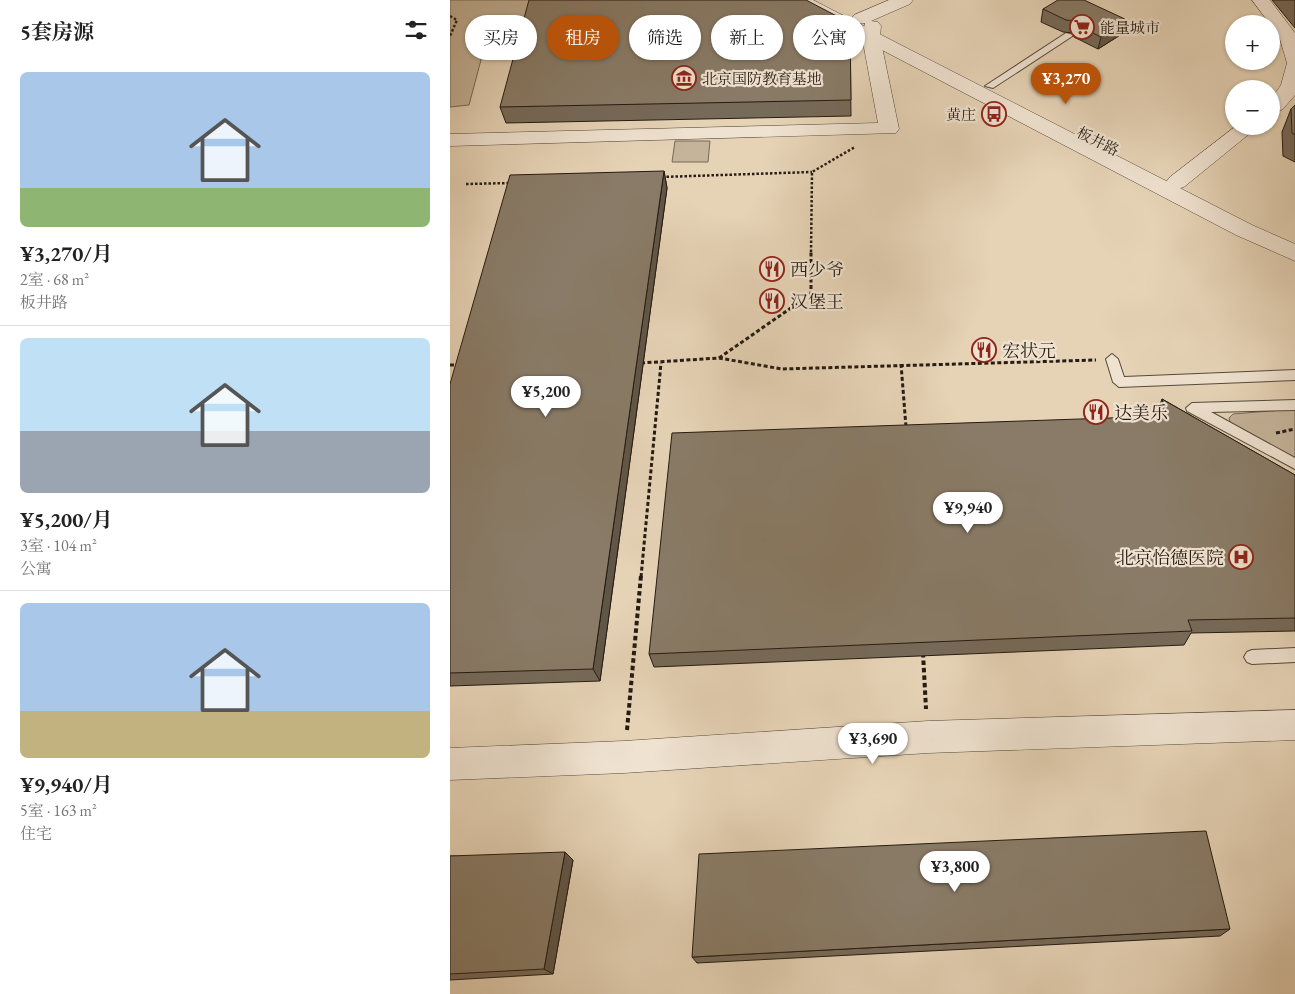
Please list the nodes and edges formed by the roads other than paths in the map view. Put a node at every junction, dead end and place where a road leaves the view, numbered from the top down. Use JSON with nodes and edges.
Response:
{"nodes":[{"id":1,"x":800,"y":0,"type":"edge"},
{"id":2,"x":822,"y":0,"type":"edge"},
{"id":3,"x":904,"y":0,"type":"edge"},
{"id":4,"x":1261,"y":0,"type":"edge"},
{"id":5,"x":868,"y":27,"type":"junction"},
{"id":6,"x":1069,"y":35,"type":"edge"},
{"id":7,"x":1295,"y":64,"type":"edge"},
{"id":8,"x":990,"y":86,"type":"junction"},
{"id":9,"x":1280,"y":102,"type":"edge"},
{"id":10,"x":1238,"y":135,"type":"edge"},
{"id":11,"x":450,"y":140,"type":"edge"},
{"id":12,"x":1178,"y":182,"type":"junction"},
{"id":13,"x":1295,"y":240,"type":"edge"},
{"id":14,"x":1295,"y":253,"type":"edge"},
{"id":15,"x":1112,"y":359,"type":"road end"},
{"id":16,"x":1295,"y":375,"type":"edge"},
{"id":17,"x":1295,"y":405,"type":"edge"},
{"id":18,"x":1295,"y":464,"type":"edge"},
{"id":19,"x":1295,"y":655,"type":"edge"},
{"id":20,"x":1252,"y":657,"type":"dead end"},
{"id":21,"x":1295,"y":724,"type":"edge"},
{"id":22,"x":450,"y":764,"type":"edge"}],
"edges":[{"from":1,"to":5,"type":"street"},
{"from":2,"to":5,"type":"street","name":"板井路"},
{"from":3,"to":5,"type":"street"},
{"from":4,"to":7,"type":"street"},
{"from":5,"to":8,"type":"street","name":"板井路"},
{"from":5,"to":11,"type":"street"},
{"from":5,"to":14,"type":"street"},
{"from":6,"to":8,"type":"lane"},
{"from":7,"to":9,"type":"street"},
{"from":8,"to":12,"type":"street","name":"板井路"},
{"from":10,"to":12,"type":"street"},
{"from":12,"to":13,"type":"street","name":"板井路"},
{"from":15,"to":16,"type":"lane"},
{"from":17,"to":18,"type":"lane"},
{"from":19,"to":20,"type":"lane"},
{"from":21,"to":22,"type":"street"}]}
